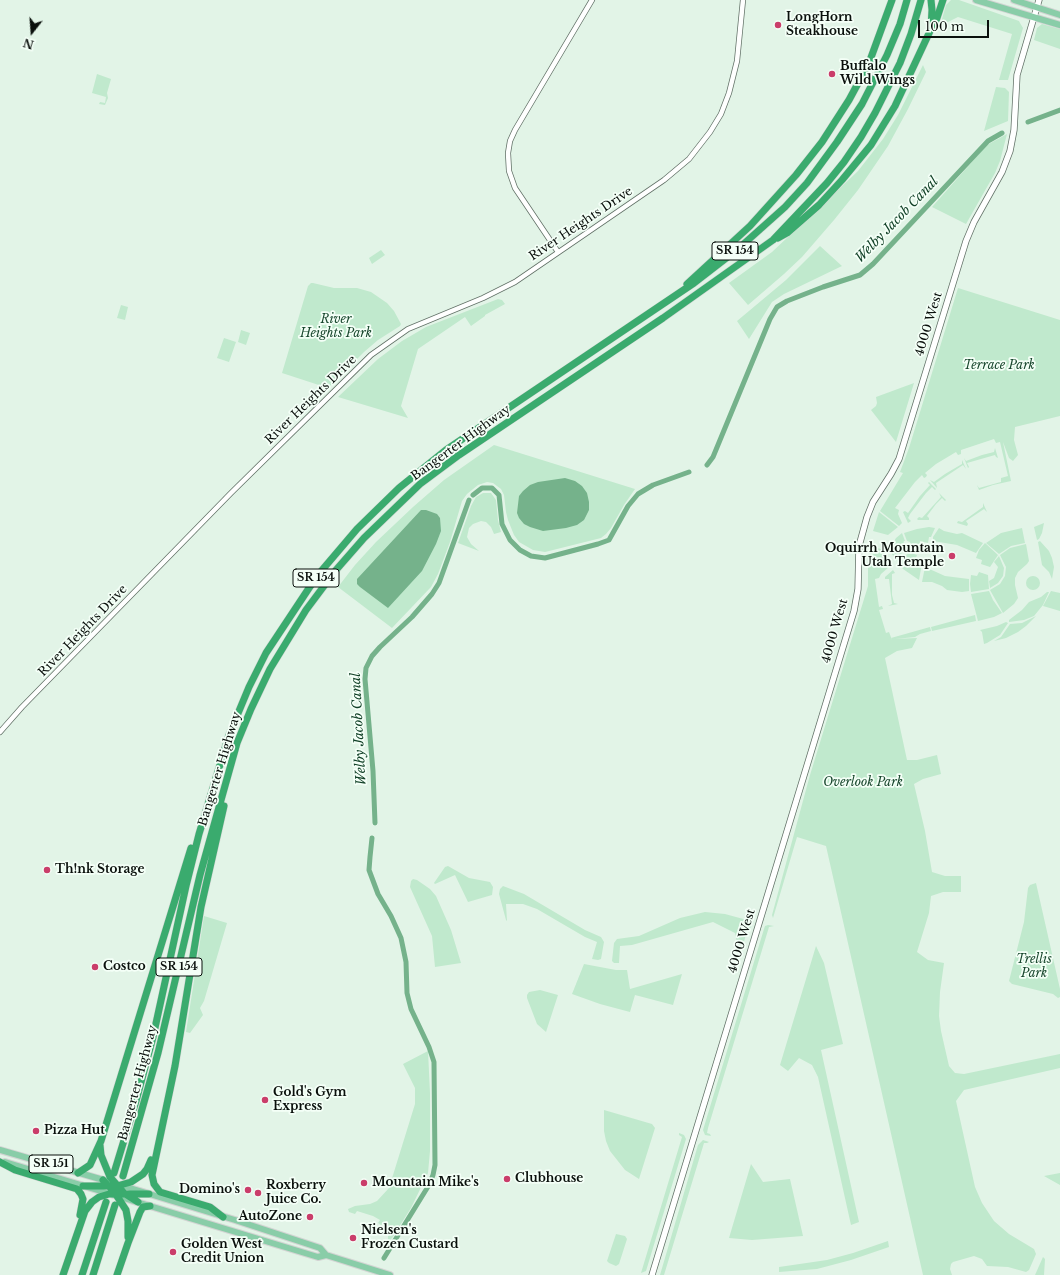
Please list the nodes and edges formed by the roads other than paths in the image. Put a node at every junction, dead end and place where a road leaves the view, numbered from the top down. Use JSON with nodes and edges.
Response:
{"nodes":[{"id":1,"x":592,"y":0,"type":"edge"},
{"id":2,"x":743,"y":0,"type":"edge"},
{"id":3,"x":891,"y":0,"type":"edge"},
{"id":4,"x":907,"y":0,"type":"edge"},
{"id":5,"x":921,"y":0,"type":"edge"},
{"id":6,"x":930,"y":0,"type":"edge"},
{"id":7,"x":943,"y":0,"type":"edge"},
{"id":8,"x":976,"y":0,"type":"edge"},
{"id":9,"x":1014,"y":0,"type":"edge"},
{"id":10,"x":1039,"y":0,"type":"edge"},
{"id":11,"x":1037,"y":7,"type":"junction"},
{"id":12,"x":1060,"y":15,"type":"edge"},
{"id":13,"x":1034,"y":17,"type":"junction"},
{"id":14,"x":1060,"y":26,"type":"edge"},
{"id":15,"x":931,"y":29,"type":"junction"},
{"id":16,"x":773,"y":240,"type":"junction"},
{"id":17,"x":558,"y":252,"type":"junction"},
{"id":18,"x":673,"y":298,"type":"junction"},
{"id":19,"x":0,"y":732,"type":"edge"},
{"id":20,"x":233,"y":759,"type":"junction"},
{"id":21,"x":215,"y":778,"type":"junction"},
{"id":22,"x":159,"y":1136,"type":"junction"},
{"id":23,"x":101,"y":1141,"type":"junction"},
{"id":24,"x":0,"y":1150,"type":"edge"},
{"id":25,"x":0,"y":1161,"type":"edge"},
{"id":26,"x":78,"y":1172,"type":"junction"},
{"id":27,"x":114,"y":1173,"type":"dead end"},
{"id":28,"x":123,"y":1176,"type":"dead end"},
{"id":29,"x":103,"y":1180,"type":"joint"},
{"id":30,"x":83,"y":1186,"type":"joint"},
{"id":31,"x":115,"y":1189,"type":"junction"},
{"id":32,"x":124,"y":1193,"type":"junction"},
{"id":33,"x":149,"y":1194,"type":"junction"},
{"id":34,"x":106,"y":1202,"type":"dead end"},
{"id":35,"x":138,"y":1202,"type":"junction"},
{"id":36,"x":115,"y":1205,"type":"dead end"},
{"id":37,"x":150,"y":1206,"type":"junction"},
{"id":38,"x":223,"y":1217,"type":"junction"},
{"id":39,"x":76,"y":1234,"type":"junction"},
{"id":40,"x":128,"y":1243,"type":"junction"},
{"id":41,"x":326,"y":1255,"type":"junction"},
{"id":42,"x":63,"y":1275,"type":"edge"},
{"id":43,"x":82,"y":1275,"type":"edge"},
{"id":44,"x":93,"y":1275,"type":"edge"},
{"id":45,"x":117,"y":1275,"type":"edge"},
{"id":46,"x":390,"y":1275,"type":"edge"},
{"id":47,"x":652,"y":1275,"type":"edge"}],
"edges":[{"from":1,"to":17,"type":"street"},
{"from":2,"to":17,"type":"street","name":"River Heights Drive"},
{"from":3,"to":18,"type":"highway"},
{"from":4,"to":18,"type":"highway","name":"Bangerter Highway","number":"SR 154"},
{"from":5,"to":16,"type":"highway","name":"Bangerter Highway","number":"SR 154"},
{"from":6,"to":15,"type":"highway"},
{"from":7,"to":15,"type":"highway"},
{"from":8,"to":13,"type":"main road"},
{"from":9,"to":11,"type":"main road"},
{"from":10,"to":11,"type":"main road","name":"4000 West"},
{"from":11,"to":12,"type":"main road"},
{"from":11,"to":13,"type":"main road","name":"4000 West"},
{"from":13,"to":14,"type":"main road"},
{"from":13,"to":47,"type":"main road","name":"4000 West"},
{"from":15,"to":16,"type":"highway"},
{"from":16,"to":20,"type":"highway","name":"Bangerter Highway","number":"SR 154"},
{"from":17,"to":19,"type":"street","name":"River Heights Drive"},
{"from":18,"to":21,"type":"highway","name":"Bangerter Highway","number":"SR 154"},
{"from":20,"to":22,"type":"highway"},
{"from":20,"to":28,"type":"highway","name":"Bangerter Highway","number":"SR 154"},
{"from":21,"to":23,"type":"highway"},
{"from":21,"to":27,"type":"highway","name":"Bangerter Highway","number":"SR 154"},
{"from":22,"to":31,"type":"highway"},
{"from":22,"to":38,"type":"highway"},
{"from":23,"to":26,"type":"highway"},
{"from":23,"to":31,"type":"highway"},
{"from":24,"to":26,"type":"main road","number":"SR 151"},
{"from":25,"to":30,"type":"main road","number":"SR 151"},
{"from":25,"to":39,"type":"highway"},
{"from":26,"to":29,"type":"main road","number":"SR 151"},
{"from":29,"to":31,"type":"highway"},
{"from":30,"to":31,"type":"highway"},
{"from":31,"to":32,"type":"highway"},
{"from":31,"to":33,"type":"main road"},
{"from":31,"to":35,"type":"main road"},
{"from":31,"to":39,"type":"highway"},
{"from":31,"to":40,"type":"highway"},
{"from":32,"to":33,"type":"highway"},
{"from":32,"to":35,"type":"highway"},
{"from":33,"to":38,"type":"main road"},
{"from":34,"to":43,"type":"highway"},
{"from":35,"to":37,"type":"main road"},
{"from":36,"to":44,"type":"highway"},
{"from":37,"to":40,"type":"highway"},
{"from":37,"to":41,"type":"main road"},
{"from":38,"to":41,"type":"main road"},
{"from":39,"to":42,"type":"highway"},
{"from":40,"to":45,"type":"highway"},
{"from":41,"to":46,"type":"main road"}]}
